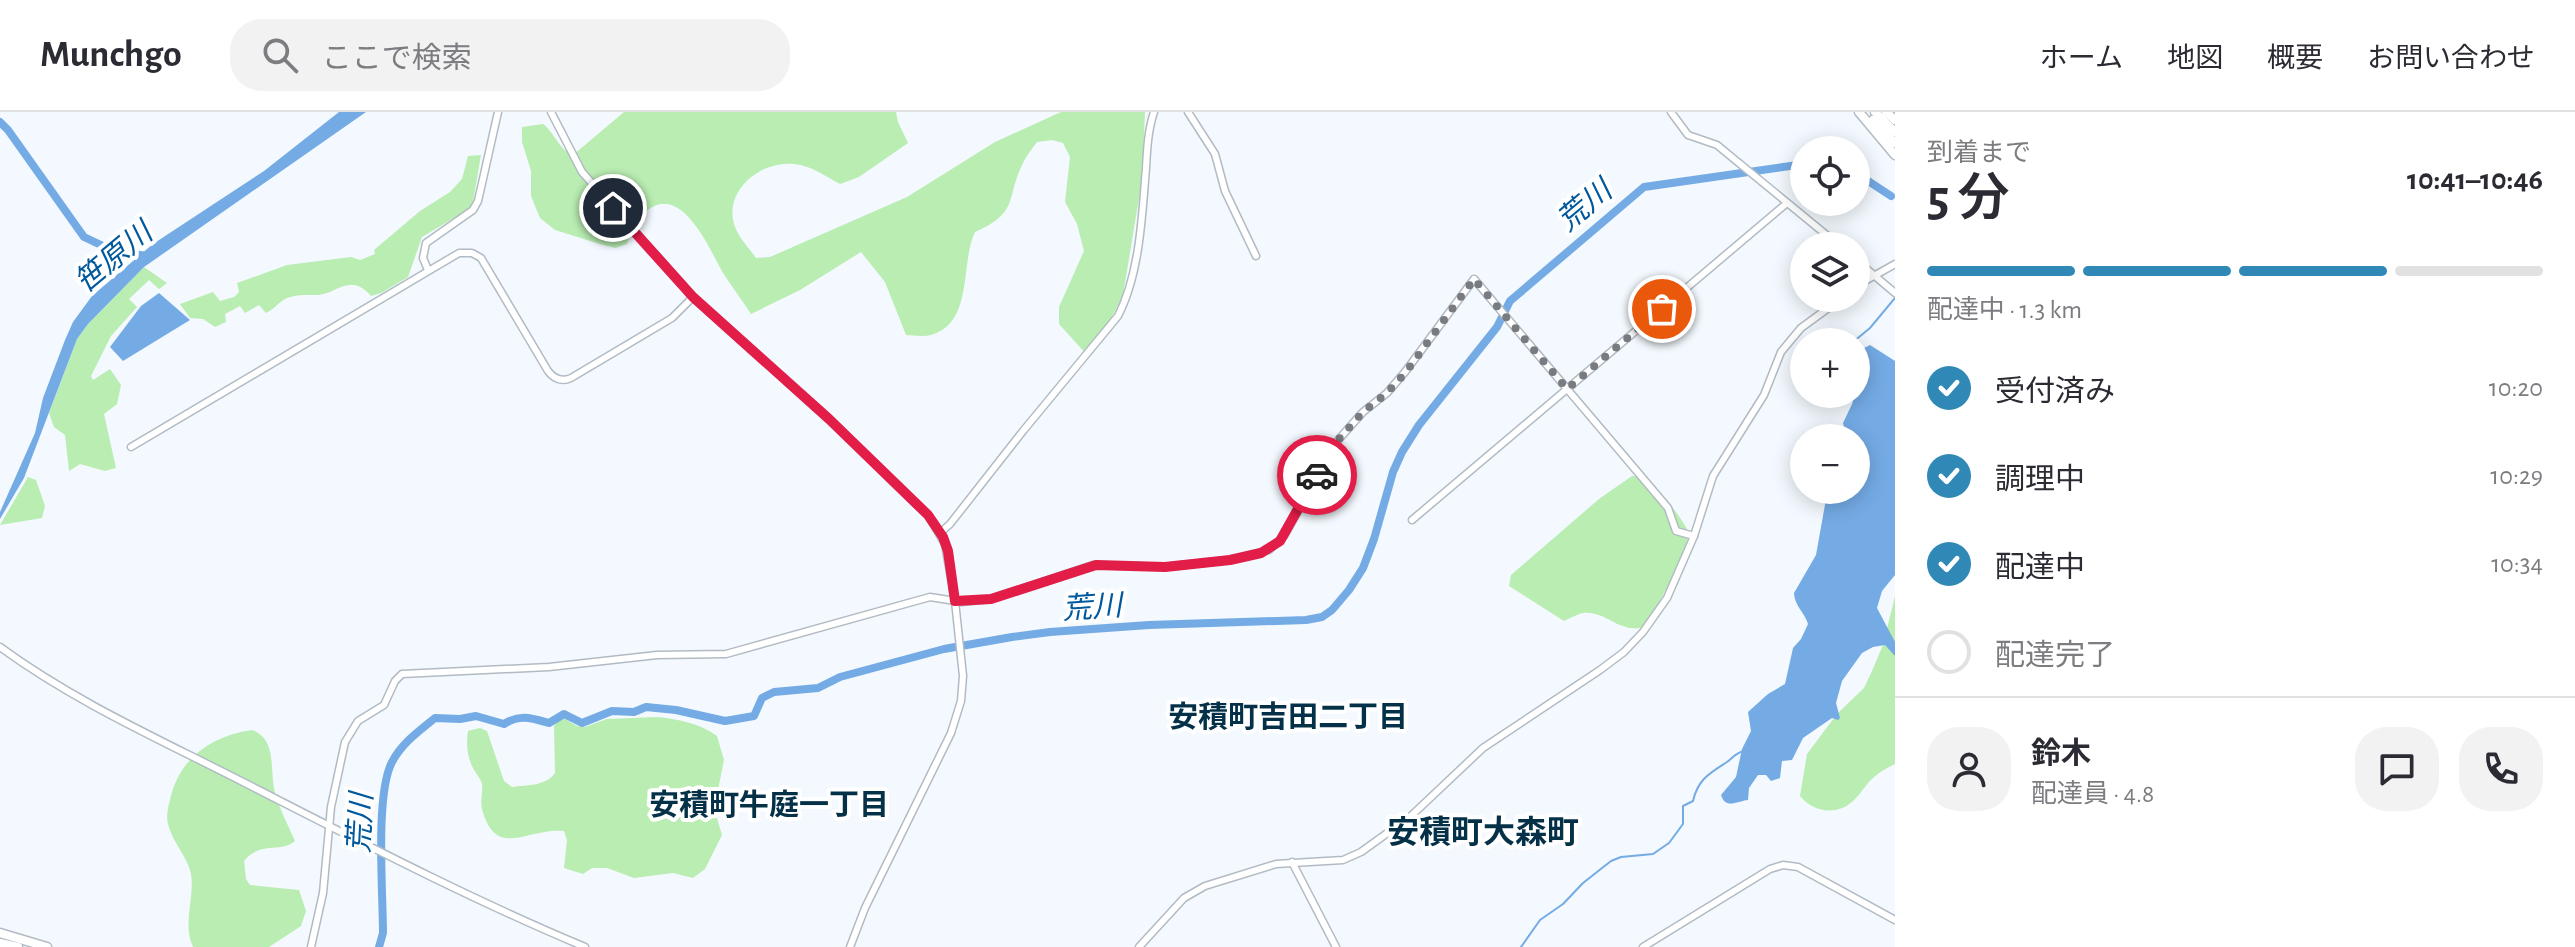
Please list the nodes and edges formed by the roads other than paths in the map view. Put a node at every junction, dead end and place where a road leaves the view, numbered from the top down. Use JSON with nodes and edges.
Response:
{"nodes":[{"id":1,"x":498,"y":112,"type":"edge"},
{"id":2,"x":551,"y":112,"type":"edge"},
{"id":3,"x":1154,"y":112,"type":"edge"},
{"id":4,"x":1188,"y":112,"type":"edge"},
{"id":5,"x":1671,"y":112,"type":"edge"},
{"id":6,"x":1859,"y":112,"type":"edge"},
{"id":7,"x":1865,"y":112,"type":"edge"},
{"id":8,"x":1875,"y":112,"type":"edge"},
{"id":9,"x":1886,"y":112,"type":"edge"},
{"id":10,"x":1895,"y":120,"type":"edge"},
{"id":11,"x":1895,"y":132,"type":"edge"},
{"id":12,"x":1895,"y":143,"type":"edge"},
{"id":13,"x":1895,"y":155,"type":"edge"},
{"id":14,"x":1787,"y":203,"type":"junction"},
{"id":15,"x":1823,"y":232,"type":"edge"},
{"id":16,"x":1256,"y":256,"type":"dead end"},
{"id":17,"x":1895,"y":264,"type":"edge"},
{"id":18,"x":428,"y":270,"type":"junction"},
{"id":19,"x":1870,"y":273,"type":"edge"},
{"id":20,"x":1875,"y":277,"type":"junction"},
{"id":21,"x":1870,"y":279,"type":"edge"},
{"id":22,"x":1895,"y":293,"type":"edge"},
{"id":23,"x":693,"y":297,"type":"junction"},
{"id":24,"x":1823,"y":312,"type":"edge"},
{"id":25,"x":1567,"y":389,"type":"junction"},
{"id":26,"x":131,"y":447,"type":"dead end"},
{"id":27,"x":1412,"y":520,"type":"dead end"},
{"id":28,"x":940,"y":533,"type":"junction"},
{"id":29,"x":1694,"y":536,"type":"junction"},
{"id":30,"x":955,"y":601,"type":"junction"},
{"id":31,"x":0,"y":647,"type":"edge"},
{"id":32,"x":330,"y":826,"type":"junction"},
{"id":33,"x":1292,"y":862,"type":"junction"},
{"id":34,"x":1895,"y":920,"type":"edge"},
{"id":35,"x":0,"y":933,"type":"edge"},
{"id":36,"x":0,"y":943,"type":"edge"},
{"id":37,"x":18,"y":947,"type":"edge"},
{"id":38,"x":47,"y":947,"type":"edge"},
{"id":39,"x":311,"y":947,"type":"edge"},
{"id":40,"x":585,"y":947,"type":"edge"},
{"id":41,"x":850,"y":947,"type":"edge"},
{"id":42,"x":1139,"y":947,"type":"edge"},
{"id":43,"x":1336,"y":947,"type":"edge"},
{"id":44,"x":1643,"y":947,"type":"edge"}],
"edges":[{"from":1,"to":18,"type":"street"},
{"from":2,"to":23,"type":"street"},
{"from":3,"to":28,"type":"street"},
{"from":4,"to":16,"type":"street"},
{"from":5,"to":14,"type":"street"},
{"from":6,"to":13,"type":"highway"},
{"from":7,"to":12,"type":"highway"},
{"from":8,"to":11,"type":"highway"},
{"from":9,"to":10,"type":"highway"},
{"from":14,"to":15,"type":"street"},
{"from":14,"to":25,"type":"street"},
{"from":17,"to":20,"type":"street"},
{"from":18,"to":23,"type":"street"},
{"from":18,"to":26,"type":"street"},
{"from":19,"to":20,"type":"street"},
{"from":20,"to":21,"type":"street"},
{"from":20,"to":22,"type":"street"},
{"from":23,"to":28,"type":"street"},
{"from":24,"to":29,"type":"street"},
{"from":25,"to":27,"type":"street"},
{"from":25,"to":29,"type":"street"},
{"from":25,"to":30,"type":"street"},
{"from":28,"to":30,"type":"street"},
{"from":29,"to":33,"type":"street"},
{"from":30,"to":32,"type":"street"},
{"from":30,"to":41,"type":"street"},
{"from":31,"to":32,"type":"street"},
{"from":32,"to":39,"type":"street"},
{"from":32,"to":40,"type":"street"},
{"from":33,"to":42,"type":"street"},
{"from":33,"to":43,"type":"street"},
{"from":34,"to":44,"type":"street"},
{"from":35,"to":38,"type":"highway"},
{"from":36,"to":37,"type":"highway"}]}
